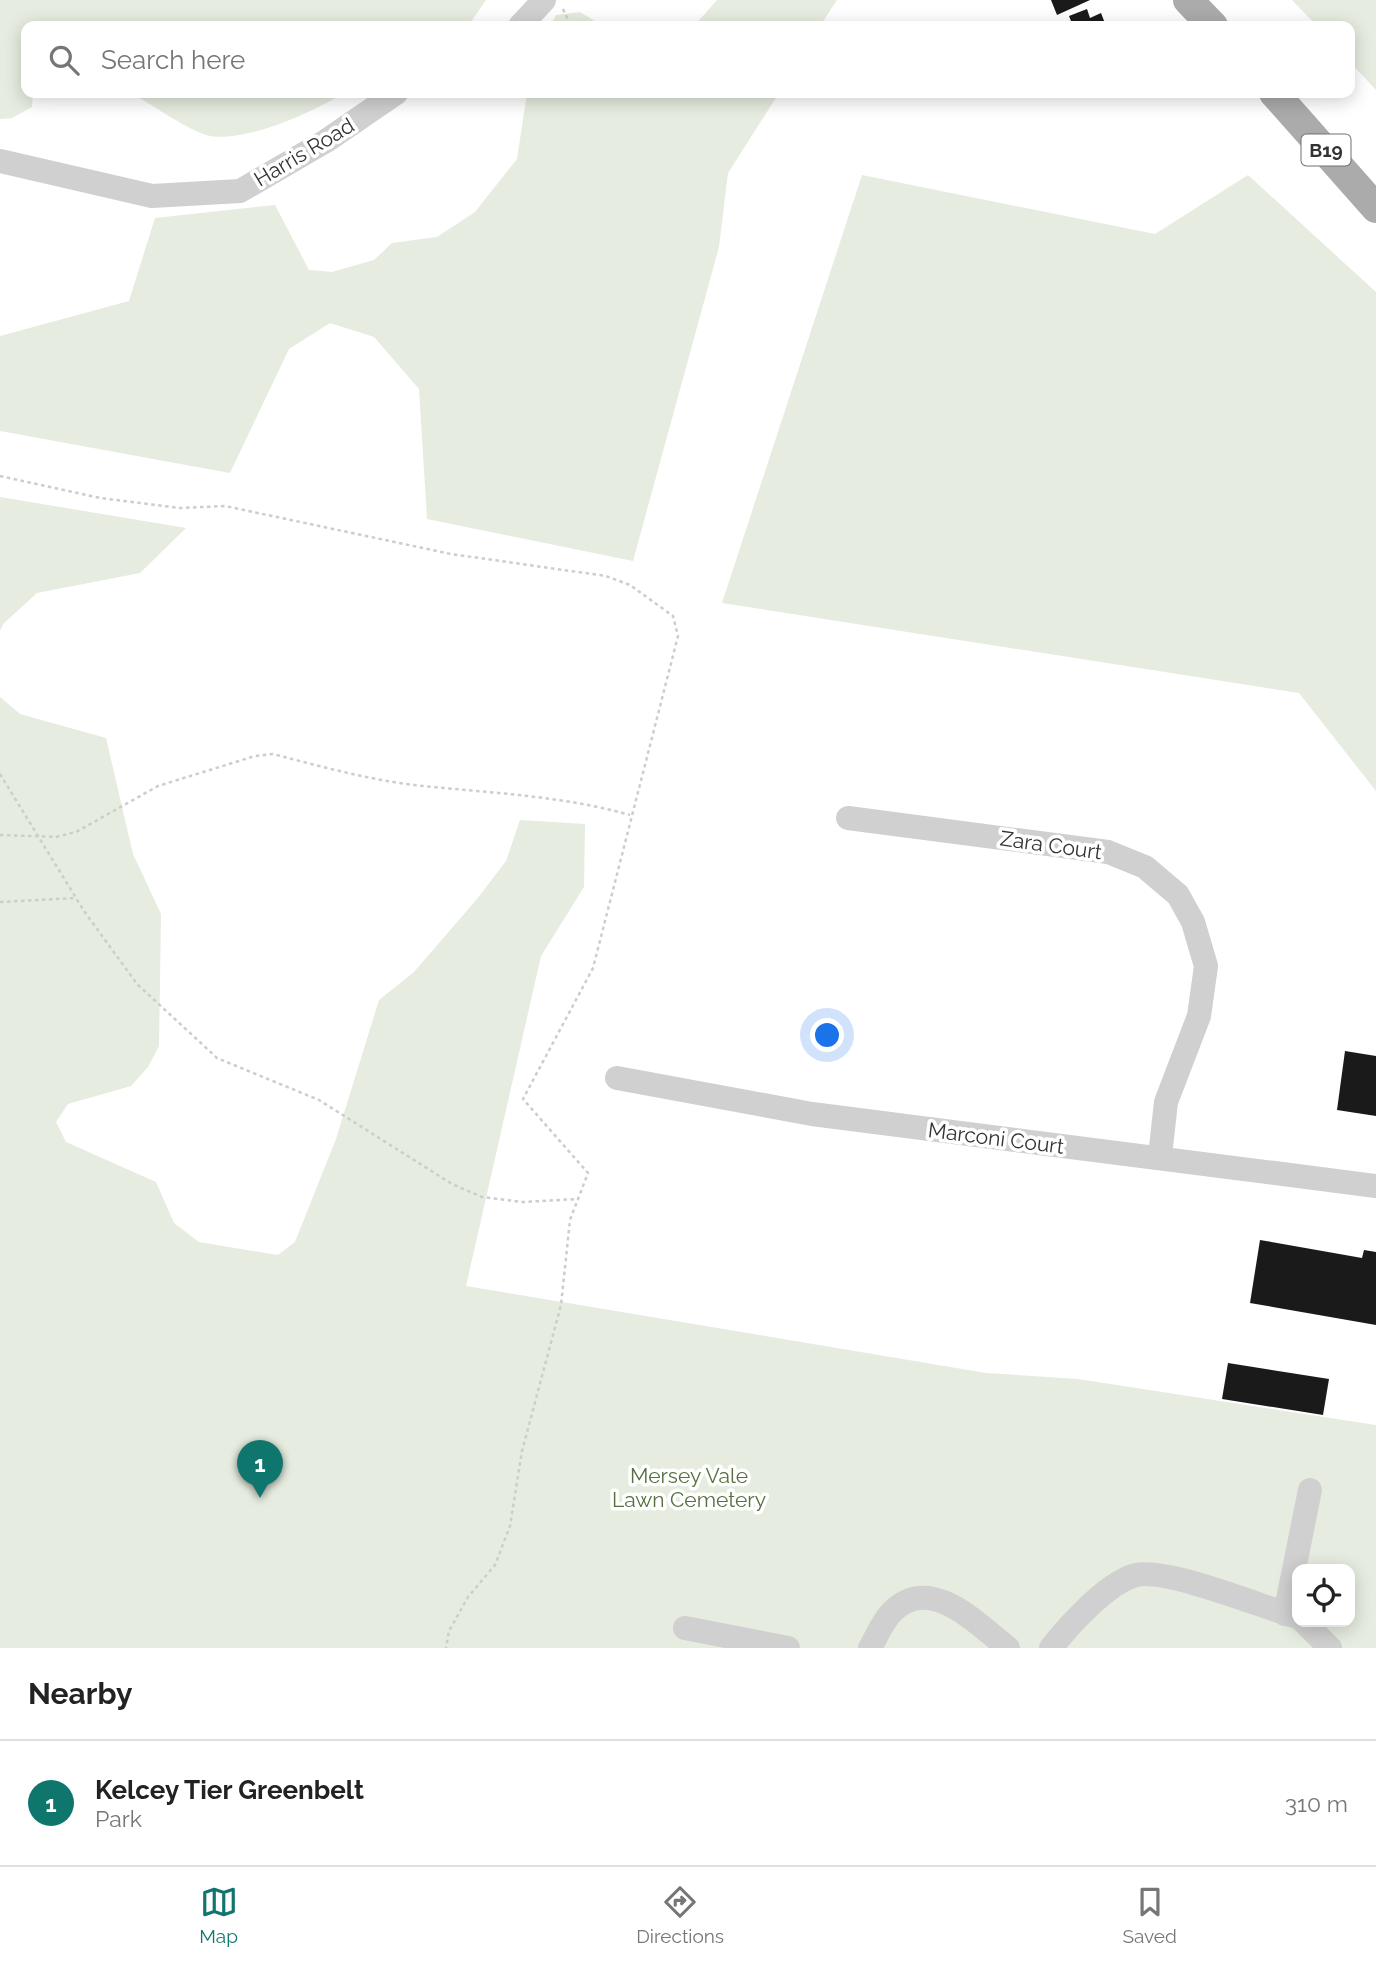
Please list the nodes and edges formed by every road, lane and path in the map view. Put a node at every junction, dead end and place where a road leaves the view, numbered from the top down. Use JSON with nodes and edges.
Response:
{"nodes":[{"id":1,"x":544,"y":0,"type":"edge"},
{"id":2,"x":558,"y":0,"type":"edge"},
{"id":3,"x":1188,"y":0,"type":"edge"},
{"id":4,"x":525,"y":21,"type":"edge"},
{"id":5,"x":568,"y":21,"type":"edge"},
{"id":6,"x":1208,"y":21,"type":"edge"},
{"id":7,"x":389,"y":98,"type":"edge"},
{"id":8,"x":1278,"y":98,"type":"edge"},
{"id":9,"x":0,"y":161,"type":"edge"},
{"id":10,"x":1376,"y":208,"type":"edge"},
{"id":11,"x":0,"y":476,"type":"edge"},
{"id":12,"x":0,"y":774,"type":"edge"},
{"id":13,"x":630,"y":815,"type":"junction"},
{"id":14,"x":848,"y":818,"type":"dead end"},
{"id":15,"x":0,"y":835,"type":"edge"},
{"id":16,"x":38,"y":836,"type":"junction"},
{"id":17,"x":76,"y":898,"type":"junction"},
{"id":18,"x":0,"y":902,"type":"edge"},
{"id":19,"x":617,"y":1078,"type":"dead end"},
{"id":20,"x":1160,"y":1156,"type":"junction"},
{"id":21,"x":1376,"y":1186,"type":"edge"},
{"id":22,"x":578,"y":1199,"type":"junction"},
{"id":23,"x":1310,"y":1490,"type":"dead end"},
{"id":24,"x":1301,"y":1564,"type":"edge"},
{"id":25,"x":1292,"y":1617,"type":"edge"},
{"id":26,"x":1306,"y":1627,"type":"edge"},
{"id":27,"x":685,"y":1628,"type":"dead end"},
{"id":28,"x":446,"y":1648,"type":"edge"},
{"id":29,"x":788,"y":1648,"type":"edge"},
{"id":30,"x":870,"y":1648,"type":"edge"},
{"id":31,"x":1008,"y":1648,"type":"edge"},
{"id":32,"x":1051,"y":1648,"type":"edge"},
{"id":33,"x":1330,"y":1648,"type":"edge"}],
"edges":[{"from":1,"to":4,"type":"street"},
{"from":2,"to":5,"type":"path"},
{"from":3,"to":6,"type":"main road"},
{"from":7,"to":9,"type":"street","name":"Harris Road"},
{"from":8,"to":10,"type":"main road","number":"B19"},
{"from":11,"to":13,"type":"path"},
{"from":12,"to":16,"type":"path"},
{"from":13,"to":16,"type":"path"},
{"from":13,"to":22,"type":"path"},
{"from":14,"to":20,"type":"street","name":"Zara Court"},
{"from":15,"to":16,"type":"path"},
{"from":16,"to":17,"type":"path"},
{"from":17,"to":18,"type":"path"},
{"from":17,"to":22,"type":"path"},
{"from":19,"to":20,"type":"street","name":"Marconi Court"},
{"from":20,"to":21,"type":"street","name":"Marconi Court"},
{"from":22,"to":28,"type":"path"},
{"from":23,"to":24,"type":"street"},
{"from":25,"to":32,"type":"street"},
{"from":26,"to":33,"type":"street"},
{"from":27,"to":29,"type":"street"},
{"from":30,"to":31,"type":"street"}]}
